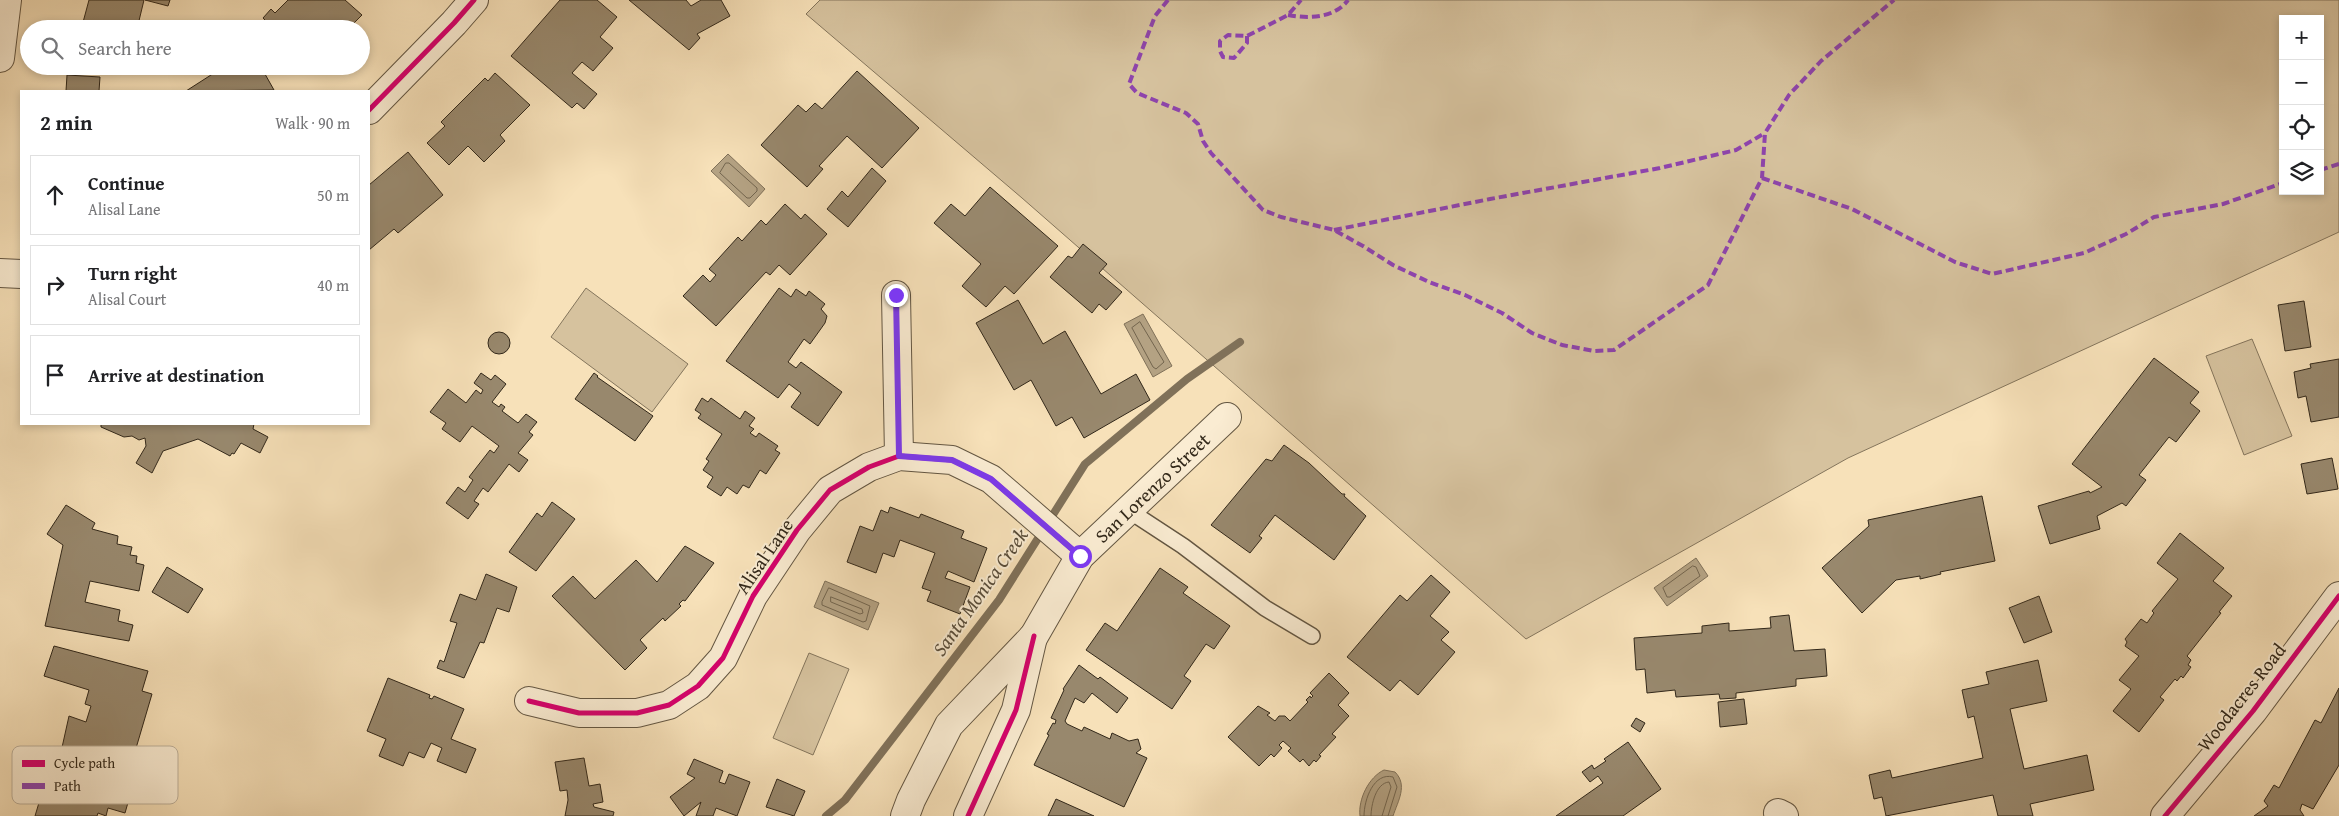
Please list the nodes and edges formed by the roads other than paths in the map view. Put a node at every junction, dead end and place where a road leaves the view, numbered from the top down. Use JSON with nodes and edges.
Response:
{"nodes":[{"id":1,"x":8,"y":0,"type":"edge"},
{"id":2,"x":474,"y":0,"type":"edge"},
{"id":3,"x":0,"y":58,"type":"edge"},
{"id":4,"x":370,"y":109,"type":"edge"},
{"id":5,"x":0,"y":274,"type":"edge"},
{"id":6,"x":20,"y":274,"type":"edge"},
{"id":7,"x":896,"y":295,"type":"dead end"},
{"id":8,"x":1227,"y":417,"type":"dead end"},
{"id":9,"x":899,"y":456,"type":"junction"},
{"id":10,"x":1128,"y":510,"type":"junction"},
{"id":11,"x":1080,"y":556,"type":"junction"},
{"id":12,"x":2339,"y":596,"type":"edge"},
{"id":13,"x":1034,"y":636,"type":"junction"},
{"id":14,"x":1312,"y":636,"type":"dead end"},
{"id":15,"x":528,"y":701,"type":"dead end"},
{"id":16,"x":905,"y":816,"type":"edge"},
{"id":17,"x":968,"y":816,"type":"edge"},
{"id":18,"x":2165,"y":816,"type":"edge"}],
"edges":[{"from":1,"to":3,"type":"street"},
{"from":2,"to":4,"type":"street"},
{"from":5,"to":6,"type":"street"},
{"from":7,"to":9,"type":"street"},
{"from":8,"to":10,"type":"street","name":"San Lorenzo Street"},
{"from":9,"to":11,"type":"street","name":"Alisal Lane"},
{"from":9,"to":15,"type":"street","name":"Alisal Lane"},
{"from":10,"to":11,"type":"street","name":"San Lorenzo Street"},
{"from":10,"to":14,"type":"lane"},
{"from":11,"to":13,"type":"street","name":"San Lorenzo Street"},
{"from":12,"to":18,"type":"street","name":"Woodacres Road"},
{"from":13,"to":16,"type":"street","name":"San Lorenzo Street"},
{"from":13,"to":17,"type":"street","name":"San Lorenzo Street"}]}
